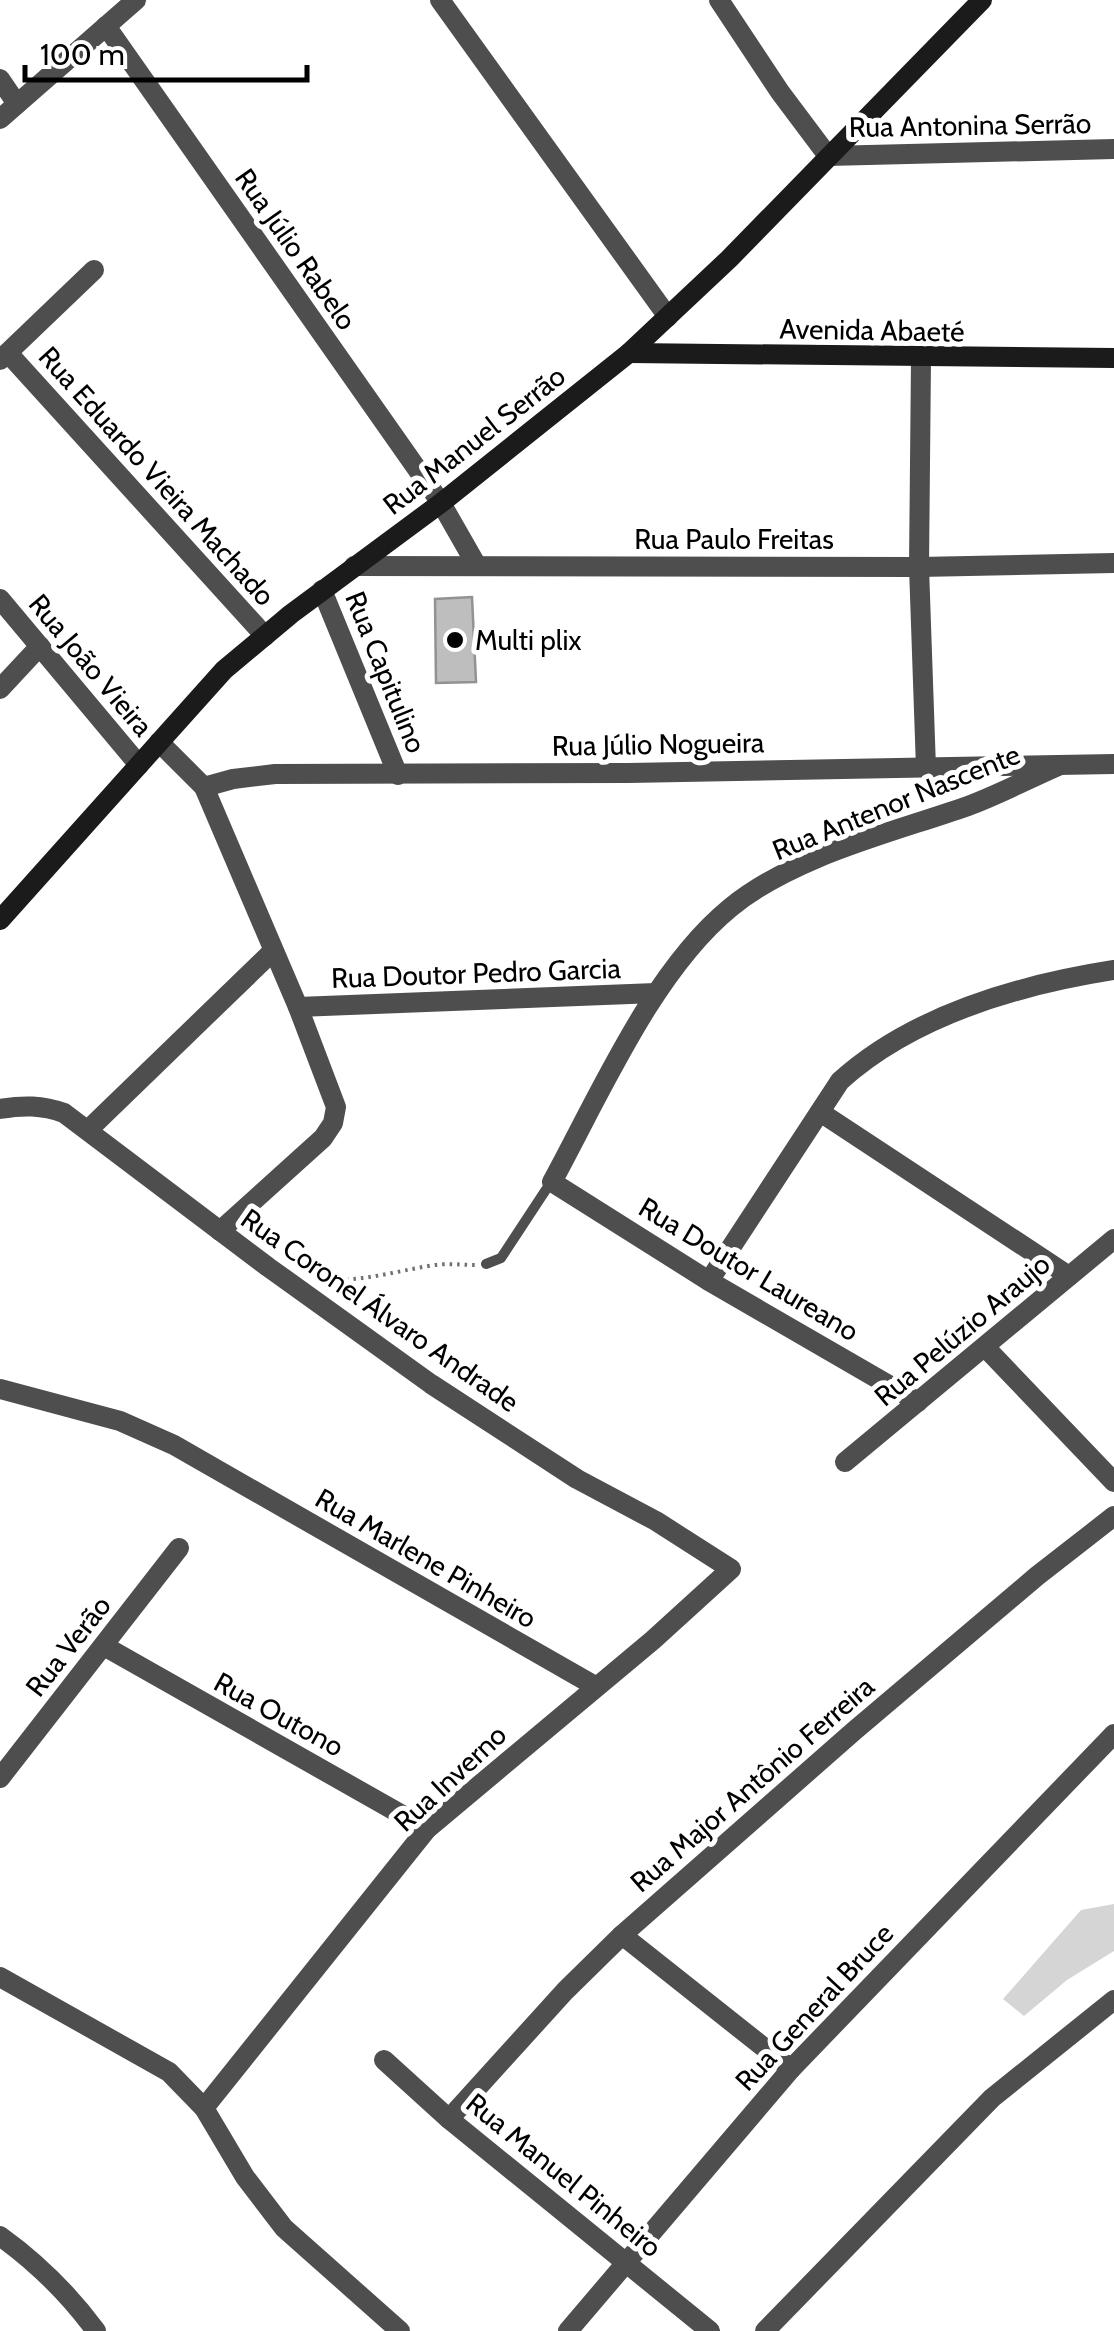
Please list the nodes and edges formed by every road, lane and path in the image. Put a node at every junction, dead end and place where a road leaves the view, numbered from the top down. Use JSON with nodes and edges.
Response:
{"nodes":[{"id":1,"x":136,"y":0,"type":"edge"},
{"id":2,"x":440,"y":0,"type":"edge"},
{"id":3,"x":719,"y":0,"type":"edge"},
{"id":4,"x":982,"y":0,"type":"edge"},
{"id":5,"x":106,"y":26,"type":"junction"},
{"id":6,"x":0,"y":79,"type":"edge"},
{"id":7,"x":17,"y":104,"type":"junction"},
{"id":8,"x":0,"y":119,"type":"edge"},
{"id":9,"x":1114,"y":149,"type":"edge"},
{"id":10,"x":828,"y":156,"type":"junction"},
{"id":11,"x":94,"y":270,"type":"dead end"},
{"id":12,"x":668,"y":317,"type":"junction"},
{"id":13,"x":629,"y":353,"type":"junction"},
{"id":14,"x":4,"y":356,"type":"edge"},
{"id":15,"x":1114,"y":358,"type":"edge"},
{"id":16,"x":921,"y":359,"type":"junction"},
{"id":17,"x":441,"y":504,"type":"junction"},
{"id":18,"x":1114,"y":563,"type":"edge"},
{"id":19,"x":354,"y":566,"type":"junction"},
{"id":20,"x":477,"y":566,"type":"junction"},
{"id":21,"x":918,"y":567,"type":"junction"},
{"id":22,"x":322,"y":590,"type":"junction"},
{"id":23,"x":0,"y":599,"type":"edge"},
{"id":24,"x":265,"y":636,"type":"junction"},
{"id":25,"x":40,"y":646,"type":"junction"},
{"id":26,"x":0,"y":689,"type":"edge"},
{"id":27,"x":159,"y":742,"type":"junction"},
{"id":28,"x":1114,"y":764,"type":"edge"},
{"id":29,"x":139,"y":765,"type":"junction"},
{"id":30,"x":1058,"y":766,"type":"junction"},
{"id":31,"x":926,"y":768,"type":"junction"},
{"id":32,"x":398,"y":775,"type":"junction"},
{"id":33,"x":204,"y":788,"type":"junction"},
{"id":34,"x":0,"y":920,"type":"edge"},
{"id":35,"x":272,"y":952,"type":"junction"},
{"id":36,"x":1114,"y":970,"type":"edge"},
{"id":37,"x":656,"y":993,"type":"junction"},
{"id":38,"x":298,"y":1007,"type":"junction"},
{"id":39,"x":0,"y":1109,"type":"edge"},
{"id":40,"x":820,"y":1112,"type":"junction"},
{"id":41,"x":88,"y":1130,"type":"junction"},
{"id":42,"x":552,"y":1182,"type":"junction"},
{"id":43,"x":220,"y":1232,"type":"junction"},
{"id":44,"x":1114,"y":1239,"type":"edge"},
{"id":45,"x":486,"y":1264,"type":"joint"},
{"id":46,"x":301,"y":1275,"type":"dead end"},
{"id":47,"x":1069,"y":1276,"type":"junction"},
{"id":48,"x":709,"y":1280,"type":"junction"},
{"id":49,"x":985,"y":1347,"type":"junction"},
{"id":50,"x":0,"y":1389,"type":"edge"},
{"id":51,"x":918,"y":1402,"type":"junction"},
{"id":52,"x":846,"y":1462,"type":"dead end"},
{"id":53,"x":1114,"y":1482,"type":"edge"},
{"id":54,"x":1114,"y":1516,"type":"edge"},
{"id":55,"x":179,"y":1548,"type":"dead end"},
{"id":56,"x":731,"y":1570,"type":"joint"},
{"id":57,"x":104,"y":1646,"type":"junction"},
{"id":58,"x":595,"y":1686,"type":"junction"},
{"id":59,"x":1114,"y":1734,"type":"edge"},
{"id":60,"x":0,"y":1778,"type":"edge"},
{"id":61,"x":427,"y":1829,"type":"junction"},
{"id":62,"x":622,"y":1935,"type":"junction"},
{"id":63,"x":0,"y":1976,"type":"edge"},
{"id":64,"x":1114,"y":2000,"type":"edge"},
{"id":65,"x":384,"y":2060,"type":"dead end"},
{"id":66,"x":791,"y":2069,"type":"junction"},
{"id":67,"x":204,"y":2108,"type":"junction"},
{"id":68,"x":450,"y":2119,"type":"junction"},
{"id":69,"x":0,"y":2236,"type":"edge"},
{"id":70,"x":626,"y":2260,"type":"junction"},
{"id":71,"x":96,"y":2331,"type":"edge"},
{"id":72,"x":400,"y":2331,"type":"edge"},
{"id":73,"x":568,"y":2331,"type":"edge"},
{"id":74,"x":710,"y":2331,"type":"edge"},
{"id":75,"x":765,"y":2331,"type":"edge"}],
"edges":[{"from":1,"to":5,"type":"street"},
{"from":2,"to":12,"type":"street"},
{"from":3,"to":10,"type":"street"},
{"from":4,"to":10,"type":"street","name":"Rua Manuel Serrão"},
{"from":5,"to":7,"type":"street"},
{"from":5,"to":17,"type":"street","name":"Rua Júlio Rabelo"},
{"from":6,"to":7,"type":"street"},
{"from":7,"to":8,"type":"street"},
{"from":9,"to":10,"type":"street","name":"Rua Antonina Serrão"},
{"from":10,"to":12,"type":"street","name":"Rua Manuel Serrão"},
{"from":11,"to":14,"type":"street"},
{"from":12,"to":13,"type":"street","name":"Rua Manuel Serrão"},
{"from":13,"to":16,"type":"street","name":"Avenida Abaeté"},
{"from":13,"to":17,"type":"street","name":"Rua Manuel Serrão"},
{"from":14,"to":24,"type":"street","name":"Rua Eduardo Vieira Machado"},
{"from":15,"to":16,"type":"street","name":"Avenida Abaeté"},
{"from":16,"to":21,"type":"street"},
{"from":17,"to":19,"type":"street","name":"Rua Manuel Serrão"},
{"from":17,"to":20,"type":"street","name":"Rua Júlio Rabelo"},
{"from":18,"to":21,"type":"street","name":"Rua Paulo Freitas"},
{"from":19,"to":20,"type":"street","name":"Rua Paulo Freitas"},
{"from":19,"to":22,"type":"street","name":"Rua Manuel Serrão"},
{"from":20,"to":21,"type":"street","name":"Rua Paulo Freitas"},
{"from":21,"to":31,"type":"street"},
{"from":22,"to":24,"type":"street","name":"Rua Manuel Serrão"},
{"from":22,"to":32,"type":"street","name":"Rua Capitulino"},
{"from":23,"to":25,"type":"street","name":"Rua João Vieira"},
{"from":24,"to":27,"type":"street","name":"Rua Manuel Serrão"},
{"from":25,"to":26,"type":"street"},
{"from":25,"to":29,"type":"street","name":"Rua João Vieira"},
{"from":27,"to":29,"type":"street","name":"Rua Manuel Serrão"},
{"from":27,"to":33,"type":"street"},
{"from":28,"to":30,"type":"street","name":"Rua Júlio Nogueira"},
{"from":29,"to":34,"type":"street","name":"Rua Manuel Serrão"},
{"from":30,"to":31,"type":"street","name":"Rua Júlio Nogueira"},
{"from":30,"to":37,"type":"street","name":"Rua Antenor Nascente"},
{"from":31,"to":32,"type":"street","name":"Rua Júlio Nogueira"},
{"from":32,"to":33,"type":"street","name":"Rua Júlio Nogueira"},
{"from":33,"to":35,"type":"street"},
{"from":35,"to":38,"type":"street"},
{"from":35,"to":41,"type":"street"},
{"from":36,"to":40,"type":"street"},
{"from":37,"to":38,"type":"street","name":"Rua Doutor Pedro Garcia"},
{"from":37,"to":42,"type":"street","name":"Rua Antenor Nascente"},
{"from":38,"to":43,"type":"street"},
{"from":39,"to":41,"type":"street","name":"Rua Coronel Álvaro Andrade"},
{"from":40,"to":47,"type":"street"},
{"from":40,"to":48,"type":"street"},
{"from":41,"to":43,"type":"street","name":"Rua Coronel Álvaro Andrade"},
{"from":42,"to":45,"type":"lane"},
{"from":42,"to":48,"type":"street","name":"Rua Doutor Laureano"},
{"from":43,"to":56,"type":"street","name":"Rua Coronel Álvaro Andrade"},
{"from":44,"to":47,"type":"street","name":"Rua Pelúzio Araujo"},
{"from":45,"to":46,"type":"path"},
{"from":47,"to":49,"type":"street","name":"Rua Pelúzio Araujo"},
{"from":48,"to":51,"type":"street","name":"Rua Doutor Laureano"},
{"from":49,"to":51,"type":"street","name":"Rua Pelúzio Araujo"},
{"from":49,"to":53,"type":"street"},
{"from":50,"to":58,"type":"street","name":"Rua Marlene Pinheiro"},
{"from":51,"to":52,"type":"street","name":"Rua Pelúzio Araujo"},
{"from":54,"to":62,"type":"street","name":"Rua Major Antônio Ferreira"},
{"from":55,"to":57,"type":"street","name":"Rua Verão"},
{"from":56,"to":58,"type":"street","name":"Rua Inverno"},
{"from":57,"to":60,"type":"street","name":"Rua Verão"},
{"from":57,"to":61,"type":"street","name":"Rua Outono"},
{"from":58,"to":61,"type":"street","name":"Rua Inverno"},
{"from":59,"to":66,"type":"street","name":"Rua General Bruce"},
{"from":61,"to":67,"type":"street","name":"Rua Inverno"},
{"from":62,"to":66,"type":"street"},
{"from":62,"to":68,"type":"street","name":"Rua Major Antônio Ferreira"},
{"from":63,"to":67,"type":"street"},
{"from":64,"to":75,"type":"street"},
{"from":65,"to":68,"type":"street","name":"Rua Manuel Pinheiro"},
{"from":66,"to":70,"type":"street","name":"Rua General Bruce"},
{"from":67,"to":72,"type":"street"},
{"from":68,"to":70,"type":"street","name":"Rua Manuel Pinheiro"},
{"from":69,"to":71,"type":"street"},
{"from":70,"to":73,"type":"street","name":"Rua General Bruce"},
{"from":70,"to":74,"type":"street","name":"Rua Manuel Pinheiro"}]}
